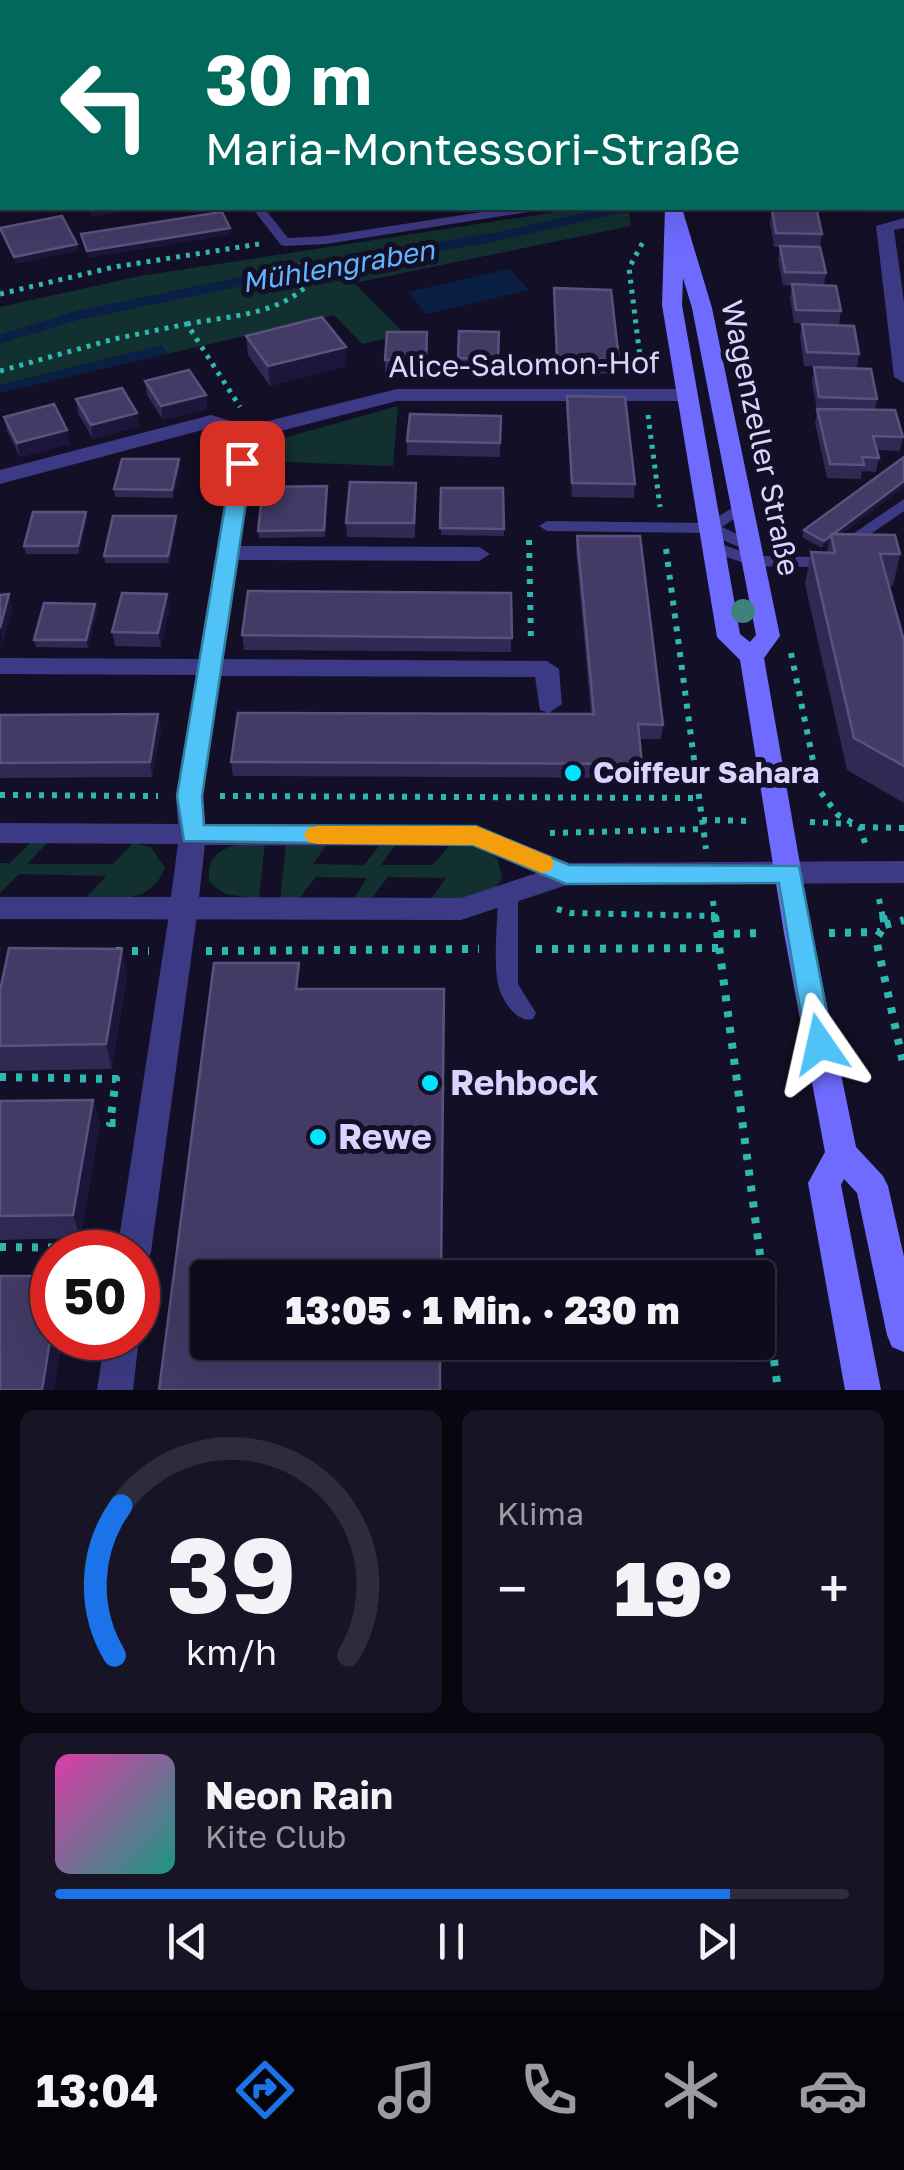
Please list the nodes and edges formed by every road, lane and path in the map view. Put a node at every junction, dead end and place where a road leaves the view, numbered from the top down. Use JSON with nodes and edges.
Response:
{"nodes":[{"id":1,"x":260,"y":210,"type":"edge"},
{"id":2,"x":515,"y":210,"type":"edge"},
{"id":3,"x":674,"y":216,"type":"edge"},
{"id":4,"x":904,"y":223,"type":"edge"},
{"id":5,"x":651,"y":228,"type":"dead end"},
{"id":6,"x":285,"y":242,"type":"junction"},
{"id":7,"x":296,"y":261,"type":"dead end"},
{"id":8,"x":0,"y":294,"type":"edge"},
{"id":9,"x":188,"y":324,"type":"junction"},
{"id":10,"x":0,"y":371,"type":"edge"},
{"id":11,"x":904,"y":378,"type":"edge"},
{"id":12,"x":645,"y":394,"type":"junction"},
{"id":13,"x":687,"y":395,"type":"junction"},
{"id":14,"x":246,"y":432,"type":"junction"},
{"id":15,"x":0,"y":477,"type":"edge"},
{"id":16,"x":741,"y":508,"type":"junction"},
{"id":17,"x":902,"y":508,"type":"edge"},
{"id":18,"x":547,"y":526,"type":"joint"},
{"id":19,"x":663,"y":528,"type":"junction"},
{"id":20,"x":713,"y":538,"type":"junction"},
{"id":21,"x":228,"y":553,"type":"junction"},
{"id":22,"x":479,"y":554,"type":"dead end"},
{"id":23,"x":752,"y":554,"type":"junction"},
{"id":24,"x":720,"y":578,"type":"junction"},
{"id":25,"x":752,"y":657,"type":"junction"},
{"id":26,"x":0,"y":666,"type":"edge"},
{"id":27,"x":210,"y":666,"type":"junction"},
{"id":28,"x":532,"y":669,"type":"junction"},
{"id":29,"x":549,"y":704,"type":"dead end"},
{"id":30,"x":0,"y":795,"type":"edge"},
{"id":31,"x":190,"y":796,"type":"junction"},
{"id":32,"x":284,"y":796,"type":"junction"},
{"id":33,"x":699,"y":798,"type":"junction"},
{"id":34,"x":904,"y":828,"type":"edge"},
{"id":35,"x":704,"y":829,"type":"junction"},
{"id":36,"x":0,"y":833,"type":"edge"},
{"id":37,"x":532,"y":834,"type":"dead end"},
{"id":38,"x":193,"y":835,"type":"junction"},
{"id":39,"x":280,"y":835,"type":"junction"},
{"id":40,"x":874,"y":872,"type":"junction"},
{"id":41,"x":904,"y":872,"type":"edge"},
{"id":42,"x":790,"y":873,"type":"junction"},
{"id":43,"x":566,"y":874,"type":"junction"},
{"id":44,"x":709,"y":874,"type":"junction"},
{"id":45,"x":508,"y":894,"type":"junction"},
{"id":46,"x":0,"y":908,"type":"edge"},
{"id":47,"x":184,"y":908,"type":"junction"},
{"id":48,"x":272,"y":908,"type":"junction"},
{"id":49,"x":715,"y":916,"type":"junction"},
{"id":50,"x":904,"y":920,"type":"edge"},
{"id":51,"x":885,"y":925,"type":"junction"},
{"id":52,"x":508,"y":948,"type":"junction"},
{"id":53,"x":720,"y":948,"type":"junction"},
{"id":54,"x":99,"y":951,"type":"edge"},
{"id":55,"x":179,"y":951,"type":"junction"},
{"id":56,"x":268,"y":952,"type":"junction"},
{"id":57,"x":526,"y":1014,"type":"dead end"},
{"id":58,"x":904,"y":1066,"type":"edge"},
{"id":59,"x":0,"y":1077,"type":"edge"},
{"id":60,"x":154,"y":1124,"type":"junction"},
{"id":61,"x":841,"y":1154,"type":"junction"},
{"id":62,"x":137,"y":1230,"type":"edge"},
{"id":63,"x":0,"y":1247,"type":"edge"},
{"id":64,"x":30,"y":1247,"type":"edge"},
{"id":65,"x":904,"y":1335,"type":"edge"},
{"id":66,"x":119,"y":1360,"type":"edge"},
{"id":67,"x":114,"y":1390,"type":"edge"},
{"id":68,"x":778,"y":1390,"type":"edge"},
{"id":69,"x":863,"y":1390,"type":"edge"}],
"edges":[{"from":1,"to":6,"type":"lane"},
{"from":2,"to":6,"type":"lane"},
{"from":3,"to":13,"type":"main road","name":"Wagenzeller Straße"},
{"from":3,"to":16,"type":"main road","name":"Wagenzeller Straße"},
{"from":4,"to":11,"type":"street"},
{"from":5,"to":12,"type":"path"},
{"from":6,"to":8,"type":"path"},
{"from":7,"to":9,"type":"path"},
{"from":9,"to":10,"type":"path"},
{"from":9,"to":14,"type":"path"},
{"from":12,"to":13,"type":"street","name":"Alice-Salomon-Hof"},
{"from":12,"to":14,"type":"street","name":"Alice-Salomon-Hof"},
{"from":12,"to":19,"type":"path"},
{"from":13,"to":20,"type":"main road","name":"Wagenzeller Straße"},
{"from":14,"to":15,"type":"street","name":"Alice-Salomon-Hof"},
{"from":14,"to":21,"type":"street"},
{"from":16,"to":20,"type":"lane"},
{"from":16,"to":23,"type":"main road","name":"Wagenzeller Straße"},
{"from":17,"to":23,"type":"lane"},
{"from":18,"to":19,"type":"lane"},
{"from":18,"to":28,"type":"path"},
{"from":19,"to":20,"type":"lane"},
{"from":19,"to":33,"type":"path"},
{"from":20,"to":23,"type":"lane"},
{"from":20,"to":24,"type":"main road","name":"Wagenzeller Straße"},
{"from":21,"to":22,"type":"street"},
{"from":21,"to":27,"type":"street"},
{"from":23,"to":24,"type":"lane"},
{"from":23,"to":25,"type":"main road","name":"Wagenzeller Straße"},
{"from":24,"to":25,"type":"main road","name":"Wagenzeller Straße"},
{"from":25,"to":42,"type":"main road","name":"Wagenzeller Straße"},
{"from":26,"to":27,"type":"street"},
{"from":27,"to":28,"type":"street"},
{"from":27,"to":31,"type":"street"},
{"from":28,"to":29,"type":"street"},
{"from":30,"to":31,"type":"path"},
{"from":31,"to":32,"type":"path"},
{"from":31,"to":38,"type":"street"},
{"from":32,"to":33,"type":"path"},
{"from":32,"to":39,"type":"path"},
{"from":33,"to":35,"type":"path"},
{"from":34,"to":40,"type":"path"},
{"from":35,"to":37,"type":"path"},
{"from":35,"to":44,"type":"path"},
{"from":36,"to":38,"type":"street"},
{"from":38,"to":39,"type":"street"},
{"from":38,"to":47,"type":"street"},
{"from":39,"to":43,"type":"street"},
{"from":40,"to":41,"type":"street"},
{"from":40,"to":42,"type":"street"},
{"from":40,"to":51,"type":"path"},
{"from":42,"to":44,"type":"street"},
{"from":42,"to":61,"type":"main road","name":"Wagenzeller Straße"},
{"from":43,"to":44,"type":"street"},
{"from":43,"to":45,"type":"street"},
{"from":44,"to":49,"type":"path"},
{"from":45,"to":48,"type":"street"},
{"from":45,"to":49,"type":"path"},
{"from":45,"to":52,"type":"lane"},
{"from":46,"to":47,"type":"street"},
{"from":47,"to":48,"type":"street"},
{"from":47,"to":55,"type":"street"},
{"from":48,"to":56,"type":"path"},
{"from":49,"to":53,"type":"path"},
{"from":50,"to":51,"type":"path"},
{"from":51,"to":58,"type":"path"},
{"from":52,"to":53,"type":"path"},
{"from":52,"to":56,"type":"path"},
{"from":52,"to":57,"type":"lane"},
{"from":53,"to":68,"type":"path"},
{"from":54,"to":55,"type":"path"},
{"from":55,"to":56,"type":"path"},
{"from":55,"to":60,"type":"street"},
{"from":59,"to":60,"type":"path"},
{"from":60,"to":62,"type":"street"},
{"from":61,"to":65,"type":"main road"},
{"from":61,"to":69,"type":"main road"},
{"from":63,"to":64,"type":"path"},
{"from":66,"to":67,"type":"street"}]}
